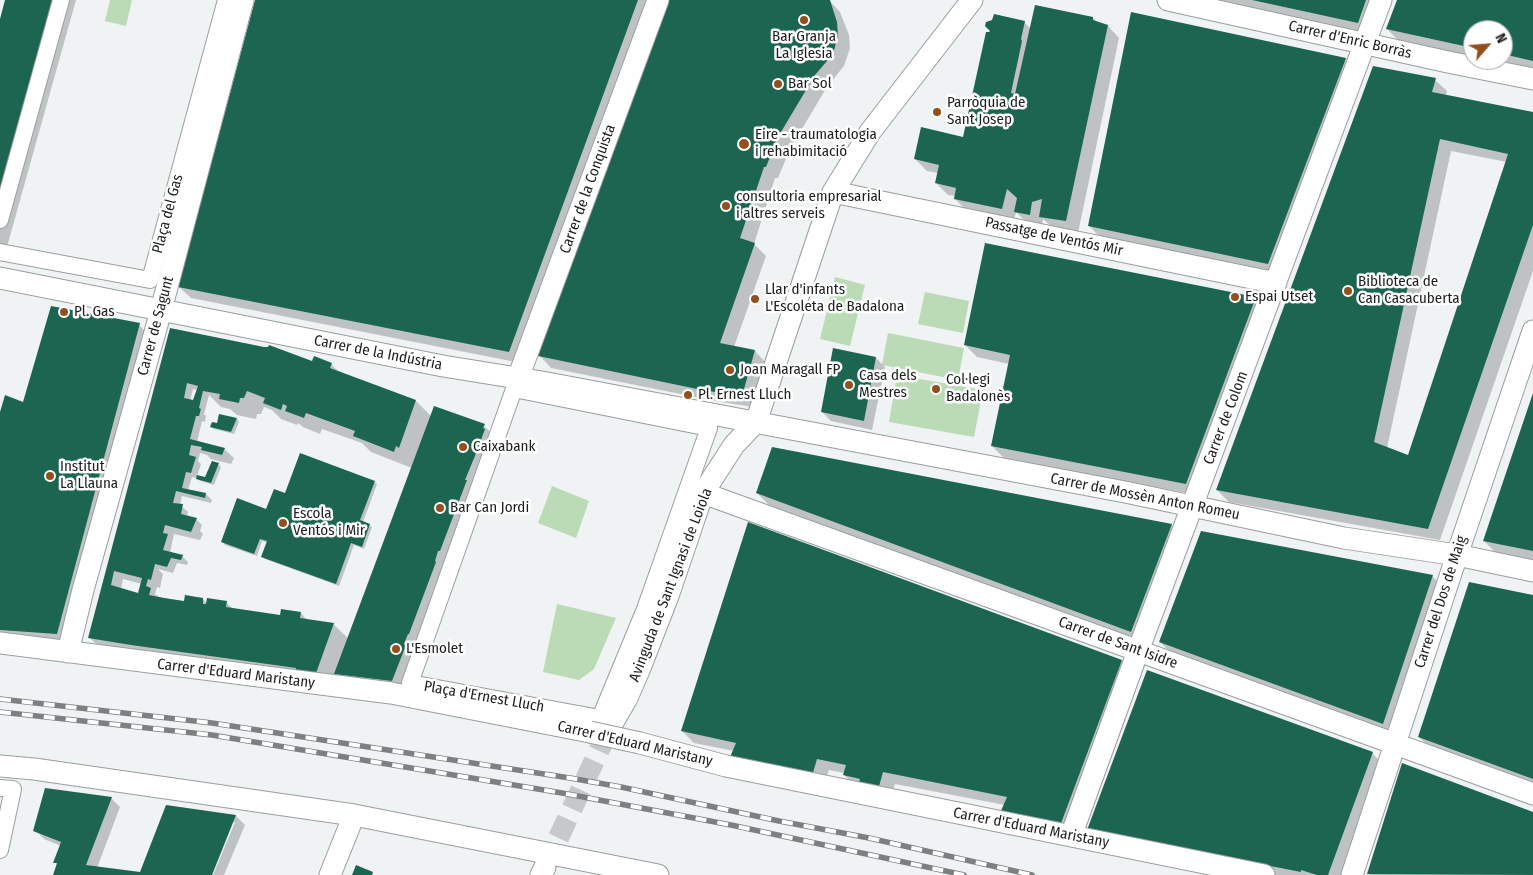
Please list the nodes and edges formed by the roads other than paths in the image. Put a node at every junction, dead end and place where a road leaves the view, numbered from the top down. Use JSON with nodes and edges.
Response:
{"nodes":[{"id":1,"x":61,"y":0,"type":"edge"},
{"id":2,"x":226,"y":0,"type":"edge"},
{"id":3,"x":243,"y":0,"type":"edge"},
{"id":4,"x":658,"y":0,"type":"edge"},
{"id":5,"x":972,"y":0,"type":"edge"},
{"id":6,"x":1168,"y":0,"type":"edge"},
{"id":7,"x":1381,"y":0,"type":"edge"},
{"id":8,"x":1365,"y":43,"type":"junction"},
{"id":9,"x":1533,"y":79,"type":"edge"},
{"id":10,"x":833,"y":192,"type":"junction"},
{"id":11,"x":0,"y":220,"type":"edge"},
{"id":12,"x":0,"y":252,"type":"edge"},
{"id":13,"x":0,"y":278,"type":"edge"},
{"id":14,"x":1276,"y":283,"type":"junction"},
{"id":15,"x":161,"y":309,"type":"junction"},
{"id":16,"x":1533,"y":331,"type":"edge"},
{"id":17,"x":516,"y":384,"type":"junction"},
{"id":18,"x":756,"y":422,"type":"junction"},
{"id":19,"x":703,"y":493,"type":"junction"},
{"id":20,"x":1193,"y":506,"type":"junction"},
{"id":21,"x":1457,"y":555,"type":"junction"},
{"id":22,"x":1533,"y":571,"type":"edge"},
{"id":23,"x":0,"y":644,"type":"edge"},
{"id":24,"x":1138,"y":651,"type":"junction"},
{"id":25,"x":68,"y":652,"type":"junction"},
{"id":26,"x":600,"y":731,"type":"junction"},
{"id":27,"x":1396,"y":743,"type":"junction"},
{"id":28,"x":0,"y":766,"type":"edge"},
{"id":29,"x":0,"y":788,"type":"edge"},
{"id":30,"x":1533,"y":794,"type":"edge"},
{"id":31,"x":354,"y":815,"type":"junction"},
{"id":32,"x":1071,"y":836,"type":"junction"},
{"id":33,"x":0,"y":850,"type":"edge"},
{"id":34,"x":330,"y":875,"type":"edge"},
{"id":35,"x":658,"y":875,"type":"edge"},
{"id":36,"x":1264,"y":875,"type":"edge"},
{"id":37,"x":1352,"y":875,"type":"edge"}],
"edges":[{"from":1,"to":11,"type":"street"},
{"from":2,"to":12,"type":"street","name":"Plaça del Gas"},
{"from":3,"to":15,"type":"street","name":"Carrer de Sagunt"},
{"from":4,"to":17,"type":"street","name":"Carrer de la Conquista"},
{"from":5,"to":10,"type":"street","name":"Avinguda de Sant Ignasi de Loiola"},
{"from":6,"to":8,"type":"street","name":"Carrer d'Enric Borràs"},
{"from":7,"to":8,"type":"street","name":"Carrer de Colom"},
{"from":8,"to":9,"type":"street","name":"Carrer d'Enric Borràs"},
{"from":8,"to":14,"type":"street","name":"Carrer de Colom"},
{"from":10,"to":14,"type":"street","name":"Passatge de Ventós Mir"},
{"from":10,"to":18,"type":"street","name":"Avinguda de Sant Ignasi de Loiola"},
{"from":13,"to":15,"type":"street","name":"Carrer de la Indústria"},
{"from":14,"to":20,"type":"street","name":"Carrer de Colom"},
{"from":15,"to":17,"type":"street","name":"Carrer de la Indústria"},
{"from":15,"to":25,"type":"street","name":"Carrer de Sagunt"},
{"from":16,"to":21,"type":"street","name":"Carrer del Dos de Maig"},
{"from":17,"to":17,"type":"street","name":"Plaça d'Ernest Lluch"},
{"from":17,"to":18,"type":"street","name":"Carrer de la Indústria"},
{"from":18,"to":19,"type":"street","name":"Avinguda de Sant Ignasi de Loiola"},
{"from":18,"to":20,"type":"street","name":"Carrer de Mossèn Anton Romeu"},
{"from":19,"to":24,"type":"street","name":"Carrer de Sant Isidre"},
{"from":19,"to":26,"type":"street","name":"Avinguda de Sant Ignasi de Loiola"},
{"from":20,"to":21,"type":"street","name":"Carrer de Mossèn Anton Romeu"},
{"from":20,"to":24,"type":"street","name":"Carrer de Colom"},
{"from":21,"to":22,"type":"street","name":"Carrer de Mossèn Anton Romeu"},
{"from":21,"to":27,"type":"street","name":"Carrer del Dos de Maig"},
{"from":23,"to":25,"type":"street","name":"Carrer d'Eduard Maristany"},
{"from":24,"to":27,"type":"street","name":"Carrer de Sant Isidre"},
{"from":24,"to":32,"type":"street","name":"Carrer de Colom"},
{"from":25,"to":26,"type":"street","name":"Carrer d'Eduard Maristany"},
{"from":26,"to":32,"type":"street","name":"Carrer d'Eduard Maristany","bridge":true},
{"from":27,"to":30,"type":"street","name":"Carrer de Sant Isidre"},
{"from":27,"to":37,"type":"street","name":"Carrer del Dos de Maig"},
{"from":28,"to":31,"type":"street"},
{"from":29,"to":33,"type":"street"},
{"from":31,"to":34,"type":"street"},
{"from":31,"to":35,"type":"street"},
{"from":32,"to":36,"type":"street","name":"Carrer d'Eduard Maristany"}]}
